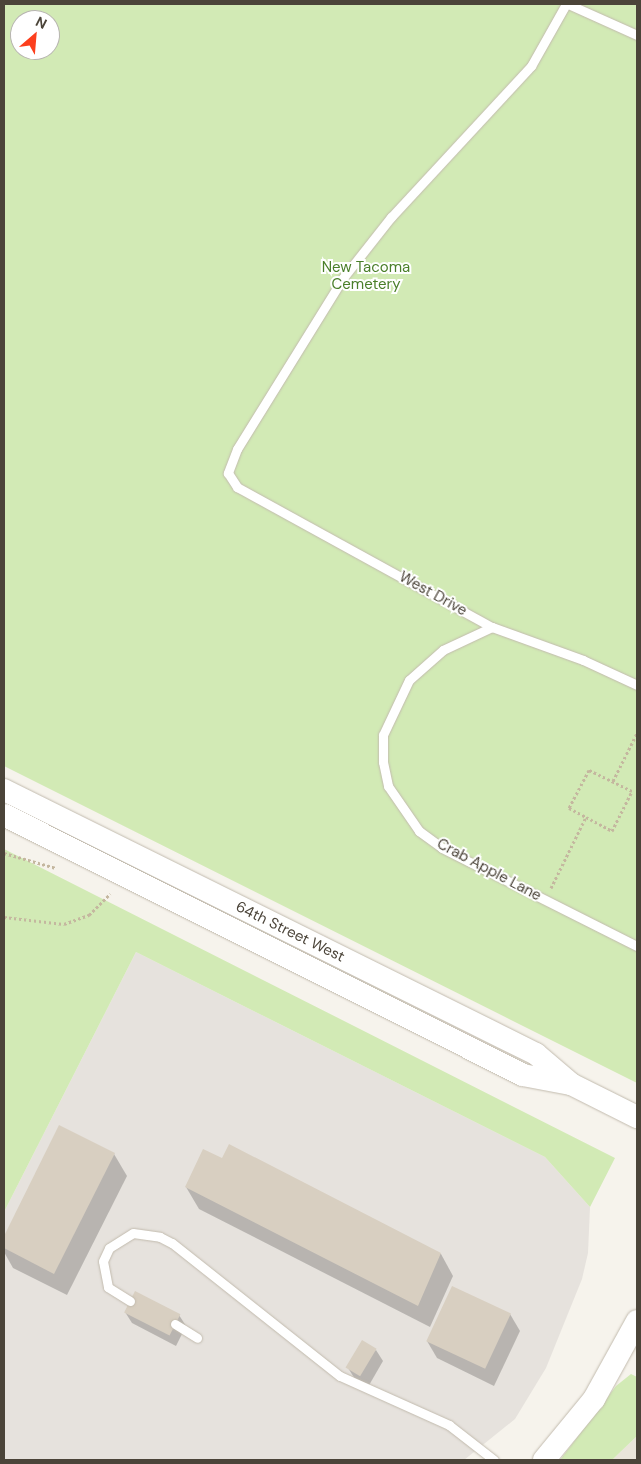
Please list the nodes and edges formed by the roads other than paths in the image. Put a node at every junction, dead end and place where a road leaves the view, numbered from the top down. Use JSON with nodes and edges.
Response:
{"nodes":[{"id":1,"x":567,"y":4,"type":"edge"},
{"id":2,"x":637,"y":35,"type":"edge"},
{"id":3,"x":492,"y":627,"type":"junction"},
{"id":4,"x":637,"y":685,"type":"edge"},
{"id":5,"x":4,"y":790,"type":"edge"},
{"id":6,"x":4,"y":815,"type":"edge"},
{"id":7,"x":637,"y":946,"type":"edge"},
{"id":8,"x":571,"y":1084,"type":"junction"},
{"id":9,"x":637,"y":1117,"type":"edge"},
{"id":10,"x":130,"y":1301,"type":"dead end"},
{"id":11,"x":175,"y":1324,"type":"dead end"},
{"id":12,"x":635,"y":1331,"type":"edge"},
{"id":13,"x":197,"y":1338,"type":"dead end"},
{"id":14,"x":494,"y":1460,"type":"edge"},
{"id":15,"x":544,"y":1460,"type":"edge"}],
"edges":[{"from":1,"to":2,"type":"lane"},
{"from":1,"to":3,"type":"lane","name":"West Drive"},
{"from":3,"to":4,"type":"lane","name":"West Drive"},
{"from":3,"to":7,"type":"lane","name":"Crab Apple Lane"},
{"from":5,"to":8,"type":"street","name":"64th Street West"},
{"from":6,"to":8,"type":"street","name":"64th Street West"},
{"from":8,"to":9,"type":"street","name":"64th Street West"},
{"from":10,"to":14,"type":"lane"},
{"from":11,"to":13,"type":"lane"},
{"from":12,"to":15,"type":"street"}]}
